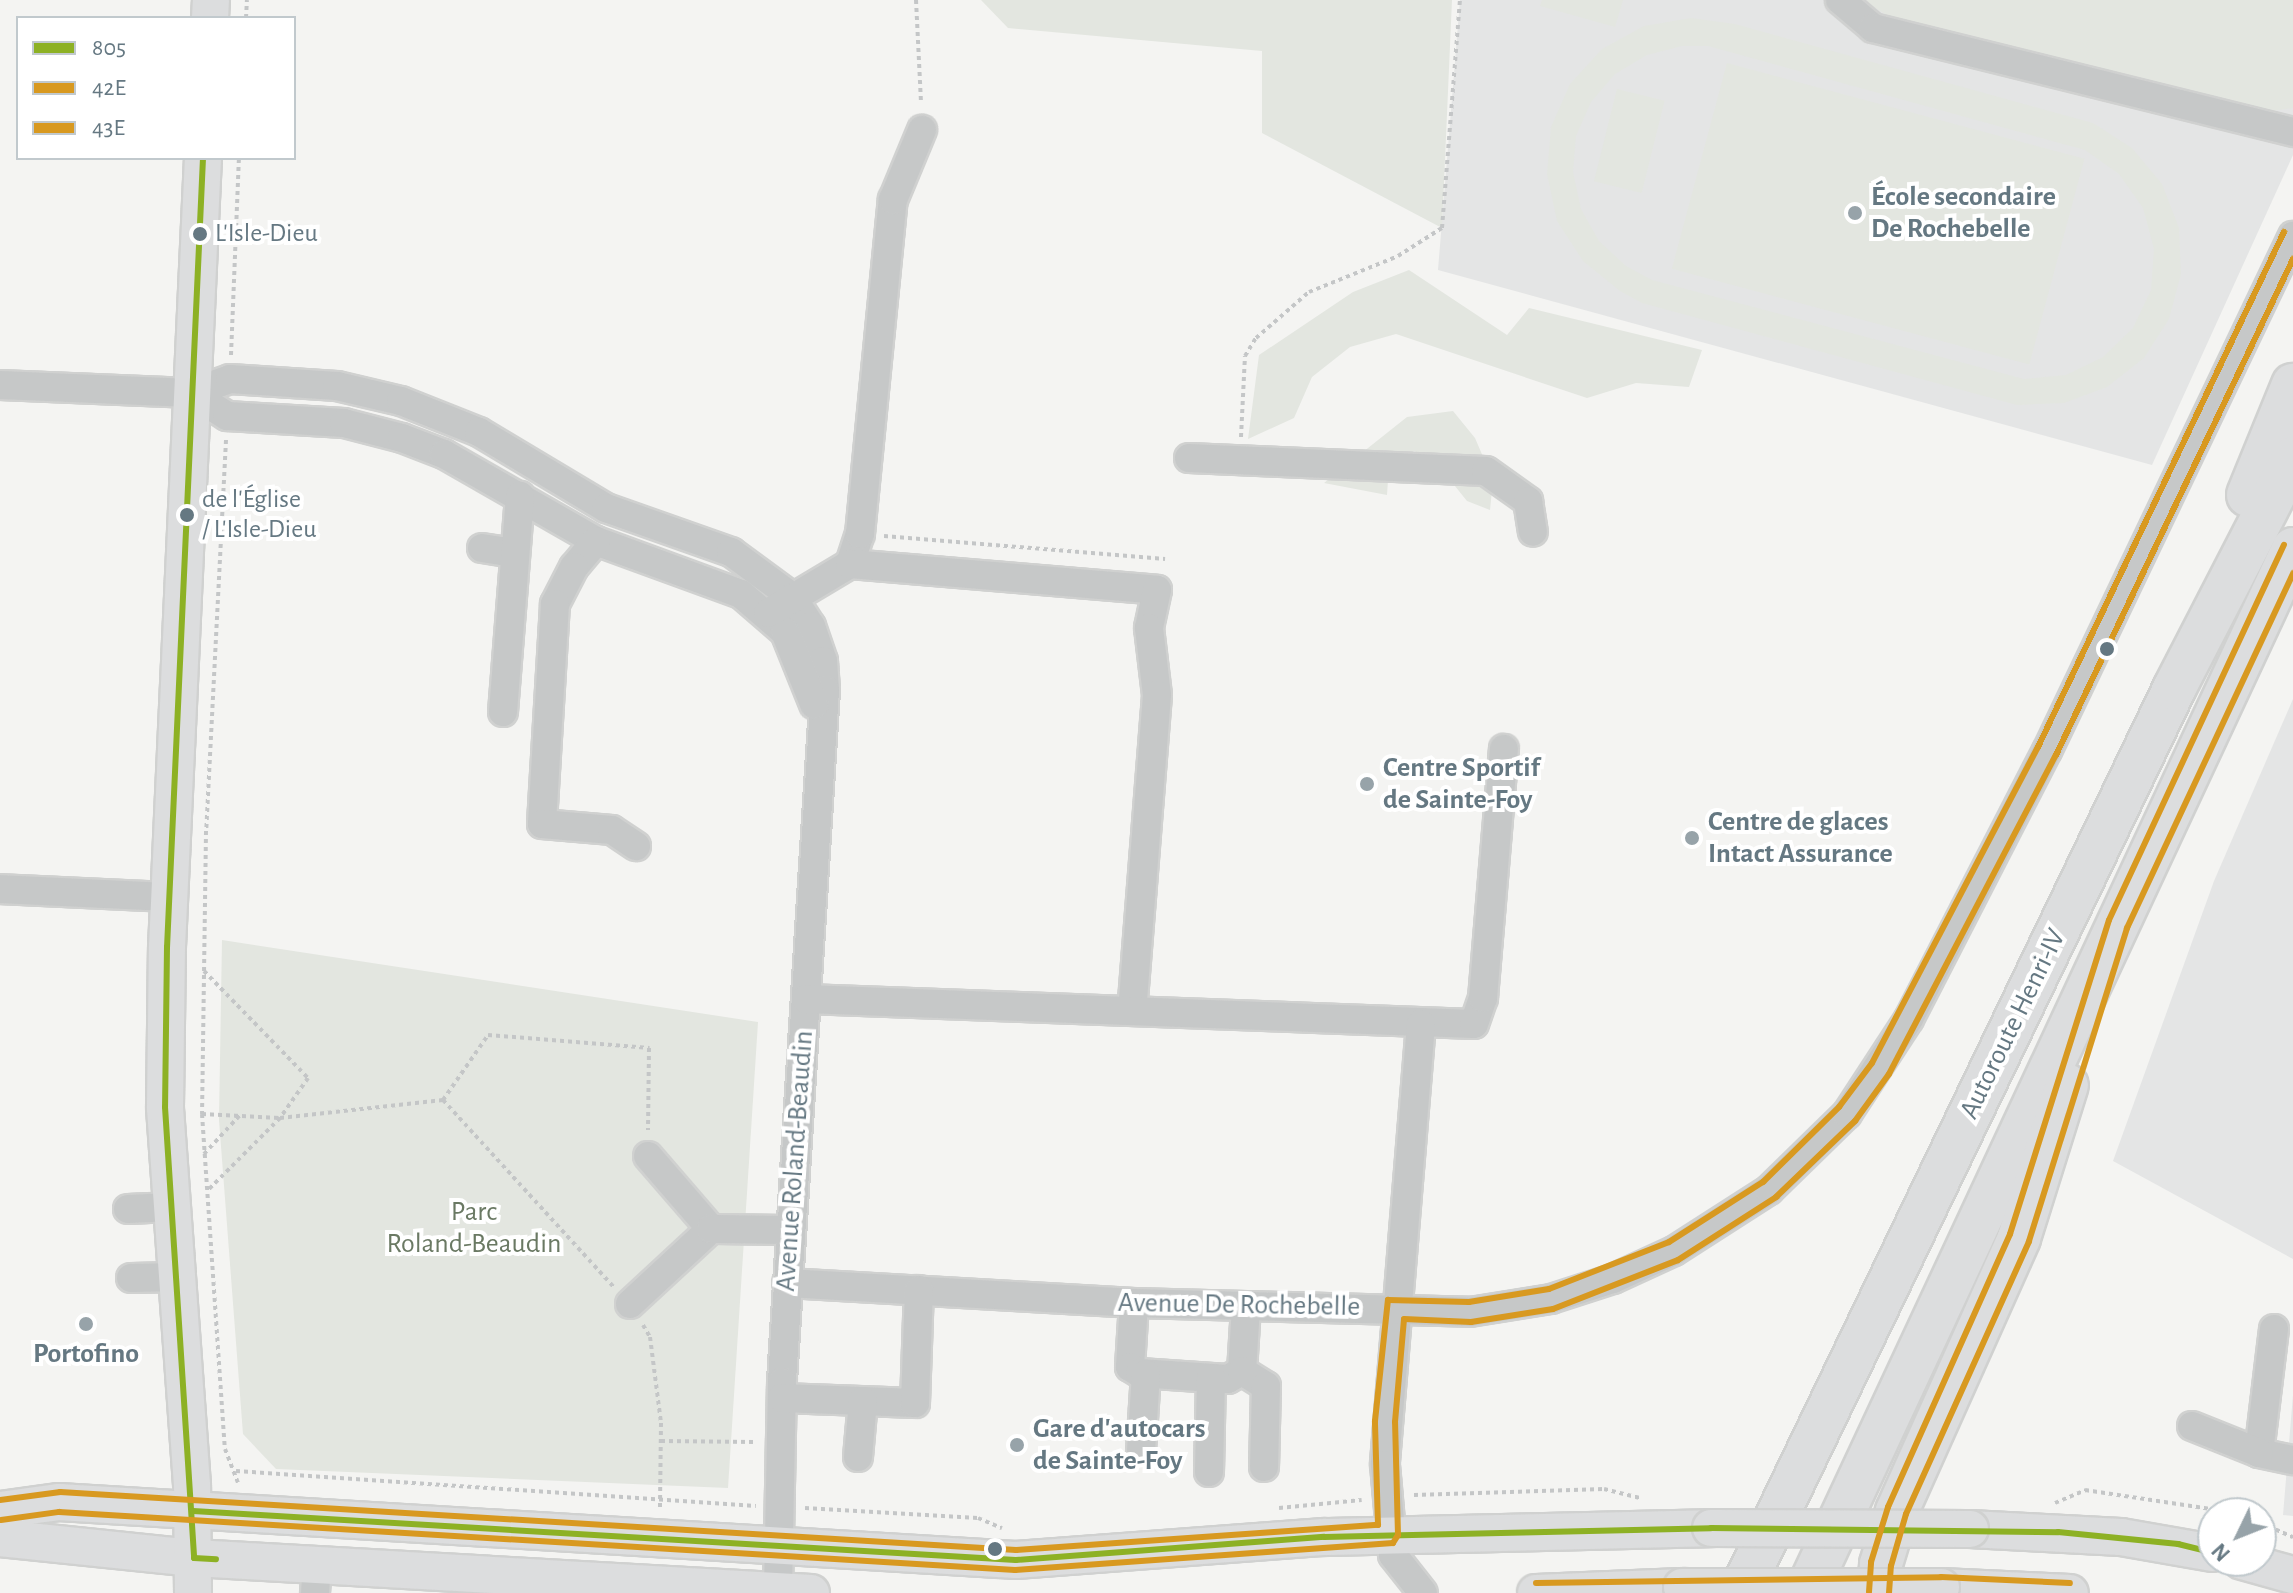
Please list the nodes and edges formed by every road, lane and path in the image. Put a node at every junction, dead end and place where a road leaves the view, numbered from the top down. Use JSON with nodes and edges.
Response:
{"nodes":[{"id":1,"x":916,"y":0,"type":"edge"},
{"id":2,"x":1460,"y":0,"type":"edge"},
{"id":3,"x":1840,"y":0,"type":"edge"},
{"id":4,"x":922,"y":130,"type":"joint"},
{"id":5,"x":2293,"y":132,"type":"edge"},
{"id":6,"x":203,"y":160,"type":"edge"},
{"id":7,"x":239,"y":160,"type":"edge"},
{"id":8,"x":2293,"y":236,"type":"edge"},
{"id":9,"x":230,"y":379,"type":"junction"},
{"id":10,"x":0,"y":385,"type":"edge"},
{"id":11,"x":2293,"y":385,"type":"edge"},
{"id":12,"x":191,"y":393,"type":"junction"},
{"id":13,"x":227,"y":416,"type":"junction"},
{"id":14,"x":1240,"y":457,"type":"junction"},
{"id":15,"x":1189,"y":458,"type":"dead end"},
{"id":16,"x":2293,"y":458,"type":"edge"},
{"id":17,"x":520,"y":496,"type":"junction"},
{"id":18,"x":1533,"y":532,"type":"dead end"},
{"id":19,"x":860,"y":534,"type":"junction"},
{"id":20,"x":596,"y":541,"type":"junction"},
{"id":21,"x":482,"y":548,"type":"dead end"},
{"id":22,"x":2293,"y":549,"type":"edge"},
{"id":23,"x":515,"y":553,"type":"junction"},
{"id":24,"x":1165,"y":559,"type":"dead end"},
{"id":25,"x":850,"y":564,"type":"junction"},
{"id":26,"x":792,"y":597,"type":"junction"},
{"id":27,"x":768,"y":613,"type":"junction"},
{"id":28,"x":2174,"y":689,"type":"junction"},
{"id":29,"x":503,"y":712,"type":"dead end"},
{"id":30,"x":822,"y":731,"type":"junction"},
{"id":31,"x":1504,"y":749,"type":"dead end"},
{"id":32,"x":636,"y":846,"type":"dead end"},
{"id":33,"x":0,"y":889,"type":"edge"},
{"id":34,"x":170,"y":897,"type":"junction"},
{"id":35,"x":2118,"y":924,"type":"junction"},
{"id":36,"x":204,"y":970,"type":"junction"},
{"id":37,"x":806,"y":999,"type":"junction"},
{"id":38,"x":1132,"y":1011,"type":"junction"},
{"id":39,"x":1421,"y":1024,"type":"junction"},
{"id":40,"x":443,"y":1100,"type":"junction"},
{"id":41,"x":165,"y":1107,"type":"junction"},
{"id":42,"x":202,"y":1114,"type":"junction"},
{"id":43,"x":240,"y":1115,"type":"junction"},
{"id":44,"x":280,"y":1118,"type":"junction"},
{"id":45,"x":204,"y":1154,"type":"junction"},
{"id":46,"x":648,"y":1156,"type":"joint"},
{"id":47,"x":207,"y":1191,"type":"junction"},
{"id":48,"x":172,"y":1207,"type":"junction"},
{"id":49,"x":128,"y":1209,"type":"dead end"},
{"id":50,"x":711,"y":1229,"type":"junction"},
{"id":51,"x":791,"y":1230,"type":"junction"},
{"id":52,"x":179,"y":1277,"type":"junction"},
{"id":53,"x":131,"y":1278,"type":"dead end"},
{"id":54,"x":787,"y":1283,"type":"junction"},
{"id":55,"x":919,"y":1290,"type":"junction"},
{"id":56,"x":1134,"y":1303,"type":"junction"},
{"id":57,"x":630,"y":1304,"type":"junction"},
{"id":58,"x":1246,"y":1307,"type":"junction"},
{"id":59,"x":1395,"y":1308,"type":"junction"},
{"id":60,"x":2274,"y":1329,"type":"dead end"},
{"id":61,"x":1242,"y":1371,"type":"junction"},
{"id":62,"x":1146,"y":1374,"type":"junction"},
{"id":63,"x":1211,"y":1378,"type":"junction"},
{"id":64,"x":782,"y":1398,"type":"junction"},
{"id":65,"x":863,"y":1401,"type":"junction"},
{"id":66,"x":2192,"y":1426,"type":"dead end"},
{"id":67,"x":661,"y":1441,"type":"junction"},
{"id":68,"x":781,"y":1443,"type":"junction"},
{"id":69,"x":1141,"y":1451,"type":"dead end"},
{"id":70,"x":2259,"y":1453,"type":"junction"},
{"id":71,"x":858,"y":1457,"type":"dead end"},
{"id":72,"x":2293,"y":1460,"type":"edge"},
{"id":73,"x":1264,"y":1467,"type":"dead end"},
{"id":74,"x":236,"y":1471,"type":"junction"},
{"id":75,"x":1209,"y":1472,"type":"dead end"},
{"id":76,"x":238,"y":1484,"type":"dead end"},
{"id":77,"x":1429,"y":1494,"type":"dead end"},
{"id":78,"x":660,"y":1499,"type":"junction"},
{"id":79,"x":1653,"y":1501,"type":"dead end"},
{"id":80,"x":1340,"y":1502,"type":"dead end"},
{"id":81,"x":2047,"y":1506,"type":"dead end"},
{"id":82,"x":780,"y":1507,"type":"junction"},
{"id":83,"x":2197,"y":1507,"type":"edge"},
{"id":84,"x":0,"y":1510,"type":"edge"},
{"id":85,"x":1264,"y":1510,"type":"dead end"},
{"id":86,"x":193,"y":1511,"type":"junction"},
{"id":87,"x":660,"y":1512,"type":"dead end"},
{"id":88,"x":1007,"y":1530,"type":"dead end"},
{"id":89,"x":1388,"y":1534,"type":"junction"},
{"id":90,"x":0,"y":1538,"type":"edge"},
{"id":91,"x":779,"y":1547,"type":"junction"},
{"id":92,"x":2197,"y":1550,"type":"edge"},
{"id":93,"x":194,"y":1576,"type":"edge"},
{"id":94,"x":316,"y":1579,"type":"edge"},
{"id":95,"x":789,"y":1592,"type":"edge"},
{"id":96,"x":1423,"y":1593,"type":"edge"},
{"id":97,"x":1536,"y":1593,"type":"edge"},
{"id":98,"x":1740,"y":1593,"type":"edge"},
{"id":99,"x":1806,"y":1593,"type":"edge"},
{"id":100,"x":1879,"y":1593,"type":"edge"},
{"id":101,"x":2070,"y":1593,"type":"edge"}],
"edges":[{"from":1,"to":4,"type":"path"},
{"from":2,"to":14,"type":"path"},
{"from":3,"to":5,"type":"street"},
{"from":4,"to":19,"type":"street"},
{"from":6,"to":12,"type":"main road"},
{"from":7,"to":9,"type":"path"},
{"from":8,"to":59,"type":"street","name":"Avenue De Rochebelle"},
{"from":9,"to":12,"type":"street","name":"Avenue Roland-Beaudin"},
{"from":9,"to":26,"type":"street","name":"Avenue Roland-Beaudin"},
{"from":10,"to":12,"type":"street"},
{"from":11,"to":28,"type":"highway"},
{"from":12,"to":13,"type":"street","name":"Avenue Roland-Beaudin"},
{"from":12,"to":34,"type":"main road"},
{"from":13,"to":17,"type":"street","name":"Avenue Roland-Beaudin"},
{"from":13,"to":36,"type":"path"},
{"from":14,"to":15,"type":"street"},
{"from":14,"to":18,"type":"street"},
{"from":16,"to":28,"type":"highway","name":"Autoroute Henri-IV"},
{"from":17,"to":20,"type":"street","name":"Avenue Roland-Beaudin"},
{"from":17,"to":23,"type":"street"},
{"from":19,"to":24,"type":"path"},
{"from":19,"to":25,"type":"street"},
{"from":20,"to":27,"type":"street","name":"Avenue Roland-Beaudin"},
{"from":20,"to":32,"type":"street"},
{"from":21,"to":23,"type":"street"},
{"from":22,"to":35,"type":"highway","name":"Autoroute Henri-IV"},
{"from":23,"to":29,"type":"street"},
{"from":25,"to":26,"type":"street"},
{"from":25,"to":38,"type":"street"},
{"from":26,"to":27,"type":"street"},
{"from":26,"to":30,"type":"street","name":"Avenue Roland-Beaudin"},
{"from":27,"to":30,"type":"street","name":"Avenue Roland-Beaudin"},
{"from":28,"to":98,"type":"highway","name":"Autoroute Henri-IV"},
{"from":30,"to":37,"type":"street","name":"Avenue Roland-Beaudin"},
{"from":31,"to":39,"type":"street"},
{"from":33,"to":34,"type":"street"},
{"from":34,"to":41,"type":"main road"},
{"from":35,"to":99,"type":"highway","name":"Autoroute Henri-IV"},
{"from":35,"to":100,"type":"highway"},
{"from":36,"to":42,"type":"path"},
{"from":36,"to":44,"type":"path"},
{"from":37,"to":38,"type":"street"},
{"from":37,"to":51,"type":"street","name":"Avenue Roland-Beaudin"},
{"from":38,"to":39,"type":"street"},
{"from":39,"to":59,"type":"street"},
{"from":40,"to":44,"type":"path"},
{"from":40,"to":46,"type":"path"},
{"from":40,"to":57,"type":"path"},
{"from":41,"to":42,"type":"path"},
{"from":41,"to":48,"type":"main road"},
{"from":42,"to":43,"type":"path"},
{"from":42,"to":45,"type":"path"},
{"from":43,"to":44,"type":"path"},
{"from":43,"to":45,"type":"path"},
{"from":44,"to":47,"type":"path"},
{"from":45,"to":47,"type":"path"},
{"from":46,"to":50,"type":"street"},
{"from":47,"to":74,"type":"path"},
{"from":48,"to":49,"type":"street"},
{"from":48,"to":52,"type":"main road"},
{"from":50,"to":51,"type":"street"},
{"from":50,"to":57,"type":"street"},
{"from":51,"to":54,"type":"street","name":"Avenue Roland-Beaudin"},
{"from":52,"to":53,"type":"street"},
{"from":52,"to":86,"type":"main road"},
{"from":54,"to":55,"type":"street","name":"Avenue De Rochebelle"},
{"from":54,"to":64,"type":"street","name":"Avenue Roland-Beaudin"},
{"from":55,"to":56,"type":"street","name":"Avenue De Rochebelle"},
{"from":55,"to":65,"type":"street"},
{"from":56,"to":58,"type":"street","name":"Avenue De Rochebelle"},
{"from":56,"to":62,"type":"street"},
{"from":57,"to":67,"type":"path"},
{"from":58,"to":59,"type":"street","name":"Avenue De Rochebelle"},
{"from":58,"to":61,"type":"street"},
{"from":59,"to":89,"type":"street"},
{"from":60,"to":70,"type":"street"},
{"from":61,"to":63,"type":"street"},
{"from":61,"to":73,"type":"street"},
{"from":62,"to":63,"type":"street"},
{"from":62,"to":69,"type":"street"},
{"from":63,"to":75,"type":"street"},
{"from":64,"to":65,"type":"street"},
{"from":64,"to":68,"type":"street","name":"Avenue Roland-Beaudin"},
{"from":65,"to":71,"type":"street"},
{"from":66,"to":70,"type":"street"},
{"from":67,"to":68,"type":"path"},
{"from":67,"to":78,"type":"path"},
{"from":68,"to":82,"type":"street","name":"Avenue Roland-Beaudin"},
{"from":70,"to":72,"type":"street"},
{"from":74,"to":76,"type":"path"},
{"from":74,"to":78,"type":"path"},
{"from":77,"to":79,"type":"path"},
{"from":78,"to":82,"type":"path"},
{"from":78,"to":87,"type":"path"},
{"from":80,"to":85,"type":"path"},
{"from":81,"to":83,"type":"path"},
{"from":82,"to":88,"type":"path"},
{"from":82,"to":91,"type":"street","name":"Avenue Roland-Beaudin"},
{"from":84,"to":86,"type":"main road"},
{"from":86,"to":91,"type":"main road"},
{"from":86,"to":93,"type":"main road"},
{"from":89,"to":91,"type":"main road"},
{"from":89,"to":92,"type":"main road","bridge":true},
{"from":89,"to":96,"type":"street"},
{"from":90,"to":93,"type":"main road"},
{"from":91,"to":95,"type":"street","name":"Avenue Roland-Beaudin"},
{"from":93,"to":94,"type":"main road"},
{"from":94,"to":95,"type":"main road"},
{"from":97,"to":101,"type":"main road","bridge":true}]}
